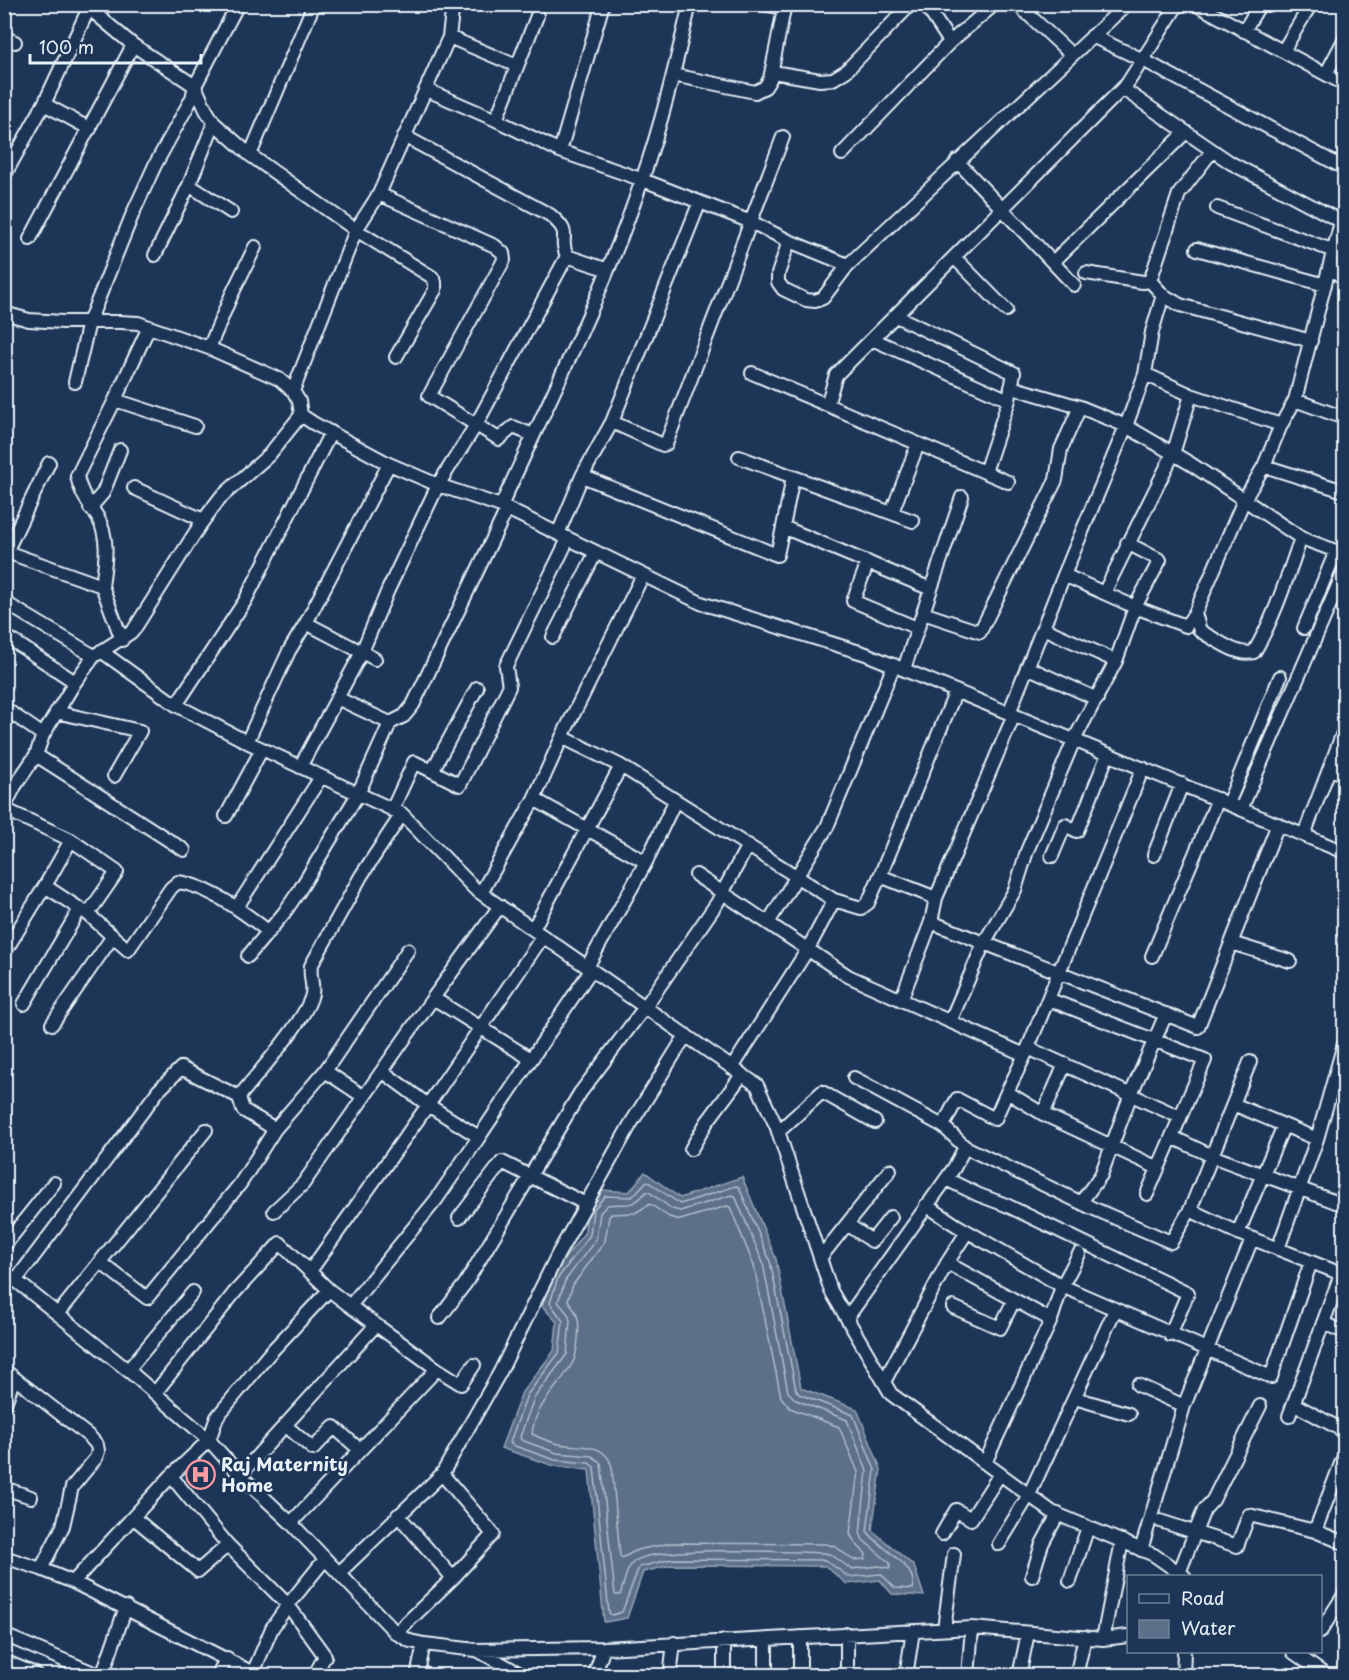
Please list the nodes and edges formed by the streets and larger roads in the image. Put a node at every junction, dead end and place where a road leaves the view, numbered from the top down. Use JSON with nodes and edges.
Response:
{"nodes":[{"id":1,"x":238,"y":4,"type":"edge"},
{"id":2,"x":314,"y":4,"type":"edge"},
{"id":3,"x":453,"y":4,"type":"edge"},
{"id":4,"x":603,"y":4,"type":"edge"},
{"id":5,"x":690,"y":4,"type":"edge"},
{"id":6,"x":762,"y":4,"type":"edge"},
{"id":7,"x":911,"y":4,"type":"edge"},
{"id":8,"x":925,"y":4,"type":"edge"},
{"id":9,"x":995,"y":4,"type":"edge"},
{"id":10,"x":1017,"y":4,"type":"edge"},
{"id":11,"x":1127,"y":4,"type":"edge"},
{"id":12,"x":1178,"y":4,"type":"edge"},
{"id":13,"x":1195,"y":4,"type":"edge"},
{"id":14,"x":1260,"y":4,"type":"edge"},
{"id":15,"x":1311,"y":4,"type":"edge"},
{"id":16,"x":86,"y":6,"type":"edge"},
{"id":17,"x":785,"y":6,"type":"edge"},
{"id":18,"x":537,"y":16,"type":"dead end"},
{"id":19,"x":1244,"y":31,"type":"junction"},
{"id":20,"x":1092,"y":36,"type":"junction"},
{"id":21,"x":449,"y":37,"type":"junction"},
{"id":22,"x":1344,"y":40,"type":"edge"},
{"id":23,"x":951,"y":42,"type":"junction"},
{"id":24,"x":133,"y":45,"type":"junction"},
{"id":25,"x":1283,"y":51,"type":"junction"},
{"id":26,"x":1072,"y":55,"type":"junction"},
{"id":27,"x":1143,"y":60,"type":"junction"},
{"id":28,"x":517,"y":66,"type":"junction"},
{"id":29,"x":773,"y":72,"type":"junction"},
{"id":30,"x":1326,"y":74,"type":"junction"},
{"id":31,"x":673,"y":75,"type":"junction"},
{"id":32,"x":1344,"y":84,"type":"edge"},
{"id":33,"x":195,"y":86,"type":"junction"},
{"id":34,"x":1123,"y":89,"type":"junction"},
{"id":35,"x":427,"y":90,"type":"junction"},
{"id":36,"x":44,"y":104,"type":"junction"},
{"id":37,"x":496,"y":120,"type":"junction"},
{"id":38,"x":214,"y":123,"type":"junction"},
{"id":39,"x":90,"y":129,"type":"junction"},
{"id":40,"x":1186,"y":132,"type":"junction"},
{"id":41,"x":404,"y":136,"type":"junction"},
{"id":42,"x":783,"y":138,"type":"dead end"},
{"id":43,"x":560,"y":151,"type":"junction"},
{"id":44,"x":1212,"y":151,"type":"junction"},
{"id":45,"x":842,"y":154,"type":"dead end"},
{"id":46,"x":249,"y":155,"type":"junction"},
{"id":47,"x":957,"y":161,"type":"junction"},
{"id":48,"x":1344,"y":168,"type":"edge"},
{"id":49,"x":4,"y":176,"type":"edge"},
{"id":50,"x":643,"y":180,"type":"junction"},
{"id":51,"x":189,"y":185,"type":"junction"},
{"id":52,"x":379,"y":194,"type":"junction"},
{"id":53,"x":699,"y":204,"type":"junction"},
{"id":54,"x":1216,"y":208,"type":"dead end"},
{"id":55,"x":1002,"y":209,"type":"junction"},
{"id":56,"x":231,"y":212,"type":"dead end"},
{"id":57,"x":1343,"y":216,"type":"edge"},
{"id":58,"x":751,"y":222,"type":"junction"},
{"id":59,"x":356,"y":230,"type":"junction"},
{"id":60,"x":30,"y":239,"type":"dead end"},
{"id":61,"x":789,"y":241,"type":"junction"},
{"id":62,"x":255,"y":247,"type":"dead end"},
{"id":63,"x":1197,"y":249,"type":"dead end"},
{"id":64,"x":1334,"y":251,"type":"junction"},
{"id":65,"x":154,"y":255,"type":"dead end"},
{"id":66,"x":567,"y":256,"type":"junction"},
{"id":67,"x":954,"y":257,"type":"junction"},
{"id":68,"x":1053,"y":262,"type":"junction"},
{"id":69,"x":848,"y":265,"type":"junction"},
{"id":70,"x":1330,"y":266,"type":"junction"},
{"id":71,"x":608,"y":270,"type":"junction"},
{"id":72,"x":1086,"y":273,"type":"dead end"},
{"id":73,"x":1344,"y":279,"type":"edge"},
{"id":74,"x":1150,"y":281,"type":"junction"},
{"id":75,"x":1074,"y":285,"type":"dead end"},
{"id":76,"x":1325,"y":285,"type":"junction"},
{"id":77,"x":1163,"y":295,"type":"junction"},
{"id":78,"x":1006,"y":310,"type":"dead end"},
{"id":79,"x":4,"y":313,"type":"edge"},
{"id":80,"x":896,"y":316,"type":"junction"},
{"id":81,"x":89,"y":322,"type":"junction"},
{"id":82,"x":149,"y":327,"type":"junction"},
{"id":83,"x":872,"y":339,"type":"junction"},
{"id":84,"x":1311,"y":341,"type":"junction"},
{"id":85,"x":209,"y":348,"type":"junction"},
{"id":86,"x":396,"y":357,"type":"dead end"},
{"id":87,"x":752,"y":373,"type":"dead end"},
{"id":88,"x":1145,"y":374,"type":"junction"},
{"id":89,"x":75,"y":381,"type":"dead end"},
{"id":90,"x":1011,"y":387,"type":"junction"},
{"id":91,"x":293,"y":391,"type":"junction"},
{"id":92,"x":1191,"y":395,"type":"junction"},
{"id":93,"x":115,"y":400,"type":"junction"},
{"id":94,"x":1009,"y":400,"type":"junction"},
{"id":95,"x":1295,"y":400,"type":"junction"},
{"id":96,"x":827,"y":405,"type":"junction"},
{"id":97,"x":1080,"y":406,"type":"junction"},
{"id":98,"x":301,"y":415,"type":"junction"},
{"id":99,"x":1344,"y":418,"type":"edge"},
{"id":100,"x":612,"y":422,"type":"junction"},
{"id":101,"x":476,"y":425,"type":"junction"},
{"id":102,"x":1281,"y":425,"type":"junction"},
{"id":103,"x":195,"y":426,"type":"dead end"},
{"id":104,"x":1126,"y":426,"type":"junction"},
{"id":105,"x":331,"y":432,"type":"junction"},
{"id":106,"x":533,"y":435,"type":"junction"},
{"id":107,"x":918,"y":444,"type":"junction"},
{"id":108,"x":120,"y":450,"type":"dead end"},
{"id":109,"x":1173,"y":453,"type":"junction"},
{"id":110,"x":739,"y":457,"type":"dead end"},
{"id":111,"x":49,"y":463,"type":"dead end"},
{"id":112,"x":390,"y":464,"type":"junction"},
{"id":113,"x":1264,"y":466,"type":"junction"},
{"id":114,"x":985,"y":472,"type":"junction"},
{"id":115,"x":582,"y":476,"type":"junction"},
{"id":116,"x":793,"y":477,"type":"junction"},
{"id":117,"x":1008,"y":482,"type":"dead end"},
{"id":118,"x":438,"y":485,"type":"junction"},
{"id":119,"x":134,"y":488,"type":"dead end"},
{"id":120,"x":1344,"y":491,"type":"edge"},
{"id":121,"x":962,"y":497,"type":"dead end"},
{"id":122,"x":1244,"y":500,"type":"junction"},
{"id":123,"x":504,"y":507,"type":"junction"},
{"id":124,"x":90,"y":508,"type":"junction"},
{"id":125,"x":892,"y":512,"type":"junction"},
{"id":126,"x":203,"y":520,"type":"junction"},
{"id":127,"x":913,"y":521,"type":"dead end"},
{"id":128,"x":783,"y":527,"type":"junction"},
{"id":129,"x":563,"y":536,"type":"junction"},
{"id":130,"x":1300,"y":538,"type":"junction"},
{"id":131,"x":1127,"y":543,"type":"junction"},
{"id":132,"x":5,"y":551,"type":"edge"},
{"id":133,"x":596,"y":552,"type":"junction"},
{"id":134,"x":1340,"y":552,"type":"edge"},
{"id":135,"x":868,"y":562,"type":"junction"},
{"id":136,"x":1344,"y":572,"type":"edge"},
{"id":137,"x":644,"y":575,"type":"junction"},
{"id":138,"x":1064,"y":575,"type":"junction"},
{"id":139,"x":102,"y":586,"type":"junction"},
{"id":140,"x":931,"y":589,"type":"junction"},
{"id":141,"x":1104,"y":593,"type":"junction"},
{"id":142,"x":4,"y":602,"type":"edge"},
{"id":143,"x":1135,"y":607,"type":"junction"},
{"id":144,"x":923,"y":613,"type":"junction"},
{"id":145,"x":1195,"y":613,"type":"junction"},
{"id":146,"x":306,"y":623,"type":"junction"},
{"id":147,"x":1304,"y":627,"type":"dead end"},
{"id":148,"x":918,"y":628,"type":"junction"},
{"id":149,"x":1043,"y":628,"type":"junction"},
{"id":150,"x":4,"y":635,"type":"edge"},
{"id":151,"x":553,"y":637,"type":"dead end"},
{"id":152,"x":122,"y":640,"type":"junction"},
{"id":153,"x":362,"y":652,"type":"junction"},
{"id":154,"x":97,"y":654,"type":"junction"},
{"id":155,"x":375,"y":659,"type":"dead end"},
{"id":156,"x":1116,"y":661,"type":"junction"},
{"id":157,"x":899,"y":667,"type":"junction"},
{"id":158,"x":1027,"y":667,"type":"junction"},
{"id":159,"x":1280,"y":677,"type":"dead end"},
{"id":160,"x":75,"y":682,"type":"junction"},
{"id":161,"x":477,"y":688,"type":"dead end"},
{"id":162,"x":956,"y":691,"type":"junction"},
{"id":163,"x":337,"y":698,"type":"junction"},
{"id":164,"x":1097,"y":699,"type":"junction"},
{"id":165,"x":176,"y":705,"type":"junction"},
{"id":166,"x":4,"y":708,"type":"edge"},
{"id":167,"x":56,"y":712,"type":"junction"},
{"id":168,"x":1011,"y":714,"type":"junction"},
{"id":169,"x":390,"y":723,"type":"junction"},
{"id":170,"x":1344,"y":730,"type":"edge"},
{"id":171,"x":43,"y":735,"type":"junction"},
{"id":172,"x":562,"y":737,"type":"junction"},
{"id":173,"x":1074,"y":740,"type":"junction"},
{"id":174,"x":247,"y":742,"type":"junction"},
{"id":175,"x":262,"y":749,"type":"junction"},
{"id":176,"x":1108,"y":754,"type":"junction"},
{"id":177,"x":36,"y":755,"type":"junction"},
{"id":178,"x":621,"y":766,"type":"junction"},
{"id":179,"x":300,"y":767,"type":"junction"},
{"id":180,"x":1143,"y":768,"type":"junction"},
{"id":181,"x":1329,"y":769,"type":"junction"},
{"id":182,"x":432,"y":771,"type":"junction"},
{"id":183,"x":1344,"y":774,"type":"edge"},
{"id":184,"x":114,"y":776,"type":"dead end"},
{"id":185,"x":321,"y":777,"type":"junction"},
{"id":186,"x":10,"y":783,"type":"edge"},
{"id":187,"x":1182,"y":784,"type":"junction"},
{"id":188,"x":358,"y":794,"type":"junction"},
{"id":189,"x":534,"y":799,"type":"junction"},
{"id":190,"x":675,"y":801,"type":"junction"},
{"id":191,"x":1223,"y":801,"type":"junction"},
{"id":192,"x":4,"y":809,"type":"edge"},
{"id":193,"x":1241,"y":809,"type":"junction"},
{"id":194,"x":397,"y":812,"type":"junction"},
{"id":195,"x":226,"y":816,"type":"dead end"},
{"id":196,"x":1278,"y":824,"type":"junction"},
{"id":197,"x":588,"y":829,"type":"junction"},
{"id":198,"x":1304,"y":835,"type":"junction"},
{"id":199,"x":71,"y":840,"type":"junction"},
{"id":200,"x":748,"y":845,"type":"junction"},
{"id":201,"x":184,"y":850,"type":"dead end"},
{"id":202,"x":1344,"y":852,"type":"edge"},
{"id":203,"x":1154,"y":855,"type":"dead end"},
{"id":204,"x":1052,"y":856,"type":"dead end"},
{"id":205,"x":646,"y":862,"type":"junction"},
{"id":206,"x":696,"y":875,"type":"dead end"},
{"id":207,"x":797,"y":876,"type":"junction"},
{"id":208,"x":880,"y":876,"type":"junction"},
{"id":209,"x":45,"y":886,"type":"junction"},
{"id":210,"x":481,"y":893,"type":"junction"},
{"id":211,"x":723,"y":894,"type":"junction"},
{"id":212,"x":936,"y":898,"type":"junction"},
{"id":213,"x":834,"y":900,"type":"junction"},
{"id":214,"x":500,"y":906,"type":"junction"},
{"id":215,"x":237,"y":907,"type":"junction"},
{"id":216,"x":84,"y":911,"type":"junction"},
{"id":217,"x":931,"y":922,"type":"junction"},
{"id":218,"x":768,"y":923,"type":"junction"},
{"id":219,"x":269,"y":932,"type":"junction"},
{"id":220,"x":538,"y":933,"type":"junction"},
{"id":221,"x":113,"y":936,"type":"junction"},
{"id":222,"x":984,"y":943,"type":"junction"},
{"id":223,"x":1231,"y":943,"type":"junction"},
{"id":224,"x":808,"y":949,"type":"junction"},
{"id":225,"x":408,"y":950,"type":"dead end"},
{"id":226,"x":4,"y":953,"type":"edge"},
{"id":227,"x":1152,"y":956,"type":"dead end"},
{"id":228,"x":248,"y":957,"type":"dead end"},
{"id":229,"x":1290,"y":961,"type":"dead end"},
{"id":230,"x":589,"y":968,"type":"junction"},
{"id":231,"x":1059,"y":972,"type":"junction"},
{"id":232,"x":433,"y":998,"type":"junction"},
{"id":233,"x":1048,"y":999,"type":"junction"},
{"id":234,"x":902,"y":1000,"type":"junction"},
{"id":235,"x":24,"y":1004,"type":"dead end"},
{"id":236,"x":645,"y":1007,"type":"junction"},
{"id":237,"x":1166,"y":1014,"type":"junction"},
{"id":238,"x":950,"y":1022,"type":"junction"},
{"id":239,"x":52,"y":1024,"type":"dead end"},
{"id":240,"x":482,"y":1028,"type":"junction"},
{"id":241,"x":686,"y":1035,"type":"junction"},
{"id":242,"x":1155,"y":1041,"type":"junction"},
{"id":243,"x":1344,"y":1044,"type":"edge"},
{"id":244,"x":1027,"y":1051,"type":"junction"},
{"id":245,"x":531,"y":1059,"type":"junction"},
{"id":246,"x":1250,"y":1062,"type":"dead end"},
{"id":247,"x":1065,"y":1065,"type":"junction"},
{"id":248,"x":325,"y":1071,"type":"junction"},
{"id":249,"x":382,"y":1071,"type":"junction"},
{"id":250,"x":737,"y":1071,"type":"junction"},
{"id":251,"x":854,"y":1078,"type":"dead end"},
{"id":252,"x":1007,"y":1092,"type":"junction"},
{"id":253,"x":1131,"y":1095,"type":"junction"},
{"id":254,"x":239,"y":1096,"type":"junction"},
{"id":255,"x":364,"y":1097,"type":"junction"},
{"id":256,"x":1233,"y":1104,"type":"junction"},
{"id":257,"x":428,"y":1105,"type":"junction"},
{"id":258,"x":1043,"y":1114,"type":"junction"},
{"id":259,"x":1180,"y":1117,"type":"junction"},
{"id":260,"x":875,"y":1122,"type":"dead end"},
{"id":261,"x":1284,"y":1125,"type":"junction"},
{"id":262,"x":943,"y":1126,"type":"junction"},
{"id":263,"x":275,"y":1129,"type":"junction"},
{"id":264,"x":206,"y":1130,"type":"dead end"},
{"id":265,"x":778,"y":1132,"type":"junction"},
{"id":266,"x":479,"y":1137,"type":"junction"},
{"id":267,"x":1172,"y":1137,"type":"junction"},
{"id":268,"x":1317,"y":1139,"type":"junction"},
{"id":269,"x":1112,"y":1144,"type":"junction"},
{"id":270,"x":965,"y":1147,"type":"junction"},
{"id":271,"x":691,"y":1149,"type":"dead end"},
{"id":272,"x":1212,"y":1156,"type":"junction"},
{"id":273,"x":1158,"y":1168,"type":"junction"},
{"id":274,"x":890,"y":1170,"type":"dead end"},
{"id":275,"x":1263,"y":1175,"type":"junction"},
{"id":276,"x":531,"y":1176,"type":"junction"},
{"id":277,"x":946,"y":1179,"type":"junction"},
{"id":278,"x":54,"y":1183,"type":"dead end"},
{"id":279,"x":1299,"y":1188,"type":"junction"},
{"id":280,"x":1147,"y":1194,"type":"dead end"},
{"id":281,"x":1081,"y":1202,"type":"junction"},
{"id":282,"x":586,"y":1204,"type":"junction"},
{"id":283,"x":926,"y":1205,"type":"junction"},
{"id":284,"x":1344,"y":1205,"type":"edge"},
{"id":285,"x":1190,"y":1210,"type":"junction"},
{"id":286,"x":274,"y":1211,"type":"dead end"},
{"id":287,"x":891,"y":1217,"type":"dead end"},
{"id":288,"x":459,"y":1218,"type":"dead end"},
{"id":289,"x":847,"y":1224,"type":"junction"},
{"id":290,"x":967,"y":1232,"type":"junction"},
{"id":291,"x":1238,"y":1233,"type":"junction"},
{"id":292,"x":1252,"y":1239,"type":"junction"},
{"id":293,"x":4,"y":1246,"type":"edge"},
{"id":294,"x":1278,"y":1249,"type":"junction"},
{"id":295,"x":1078,"y":1254,"type":"dead end"},
{"id":296,"x":820,"y":1258,"type":"junction"},
{"id":297,"x":1311,"y":1262,"type":"junction"},
{"id":298,"x":100,"y":1263,"type":"junction"},
{"id":299,"x":947,"y":1263,"type":"junction"},
{"id":300,"x":4,"y":1271,"type":"edge"},
{"id":301,"x":310,"y":1272,"type":"junction"},
{"id":302,"x":1343,"y":1275,"type":"edge"},
{"id":303,"x":16,"y":1280,"type":"junction"},
{"id":304,"x":1062,"y":1286,"type":"junction"},
{"id":305,"x":329,"y":1290,"type":"junction"},
{"id":306,"x":193,"y":1292,"type":"dead end"},
{"id":307,"x":1014,"y":1300,"type":"junction"},
{"id":308,"x":350,"y":1306,"type":"junction"},
{"id":309,"x":952,"y":1307,"type":"dead end"},
{"id":310,"x":1115,"y":1310,"type":"junction"},
{"id":311,"x":58,"y":1314,"type":"junction"},
{"id":312,"x":439,"y":1318,"type":"dead end"},
{"id":313,"x":847,"y":1318,"type":"junction"},
{"id":314,"x":1051,"y":1320,"type":"junction"},
{"id":315,"x":1323,"y":1323,"type":"junction"},
{"id":316,"x":375,"y":1326,"type":"junction"},
{"id":317,"x":1344,"y":1332,"type":"edge"},
{"id":318,"x":1170,"y":1335,"type":"junction"},
{"id":319,"x":1206,"y":1350,"type":"junction"},
{"id":320,"x":474,"y":1365,"type":"dead end"},
{"id":321,"x":437,"y":1369,"type":"junction"},
{"id":322,"x":128,"y":1370,"type":"junction"},
{"id":323,"x":9,"y":1374,"type":"edge"},
{"id":324,"x":884,"y":1382,"type":"junction"},
{"id":325,"x":1138,"y":1385,"type":"dead end"},
{"id":326,"x":155,"y":1393,"type":"junction"},
{"id":327,"x":1075,"y":1398,"type":"junction"},
{"id":328,"x":1294,"y":1404,"type":"junction"},
{"id":329,"x":4,"y":1406,"type":"edge"},
{"id":330,"x":1184,"y":1406,"type":"junction"},
{"id":331,"x":1260,"y":1406,"type":"dead end"},
{"id":332,"x":1129,"y":1414,"type":"dead end"},
{"id":333,"x":1289,"y":1416,"type":"dead end"},
{"id":334,"x":286,"y":1426,"type":"junction"},
{"id":335,"x":1344,"y":1431,"type":"edge"},
{"id":336,"x":209,"y":1440,"type":"junction"},
{"id":337,"x":360,"y":1450,"type":"junction"},
{"id":338,"x":1344,"y":1456,"type":"edge"},
{"id":339,"x":985,"y":1463,"type":"junction"},
{"id":340,"x":442,"y":1474,"type":"junction"},
{"id":341,"x":1000,"y":1474,"type":"junction"},
{"id":342,"x":240,"y":1475,"type":"junction"},
{"id":343,"x":171,"y":1476,"type":"junction"},
{"id":344,"x":4,"y":1488,"type":"edge"},
{"id":345,"x":1029,"y":1495,"type":"junction"},
{"id":346,"x":32,"y":1497,"type":"dead end"},
{"id":347,"x":1058,"y":1514,"type":"junction"},
{"id":348,"x":398,"y":1515,"type":"junction"},
{"id":349,"x":134,"y":1518,"type":"junction"},
{"id":350,"x":1160,"y":1521,"type":"dead end"},
{"id":351,"x":291,"y":1523,"type":"junction"},
{"id":352,"x":1088,"y":1527,"type":"junction"},
{"id":353,"x":1315,"y":1531,"type":"junction"},
{"id":354,"x":1195,"y":1533,"type":"junction"},
{"id":355,"x":942,"y":1534,"type":"dead end"},
{"id":356,"x":1122,"y":1541,"type":"junction"},
{"id":357,"x":1344,"y":1543,"type":"edge"},
{"id":358,"x":999,"y":1544,"type":"dead end"},
{"id":359,"x":228,"y":1545,"type":"junction"},
{"id":360,"x":1141,"y":1550,"type":"junction"},
{"id":361,"x":954,"y":1554,"type":"dead end"},
{"id":362,"x":4,"y":1557,"type":"edge"},
{"id":363,"x":325,"y":1559,"type":"junction"},
{"id":364,"x":42,"y":1569,"type":"junction"},
{"id":365,"x":339,"y":1574,"type":"junction"},
{"id":366,"x":1181,"y":1575,"type":"edge"},
{"id":367,"x":1032,"y":1576,"type":"dead end"},
{"id":368,"x":453,"y":1578,"type":"junction"},
{"id":369,"x":1070,"y":1581,"type":"dead end"},
{"id":370,"x":73,"y":1582,"type":"junction"},
{"id":371,"x":1344,"y":1595,"type":"edge"},
{"id":372,"x":288,"y":1605,"type":"junction"},
{"id":373,"x":126,"y":1607,"type":"junction"},
{"id":374,"x":972,"y":1628,"type":"junction"},
{"id":375,"x":944,"y":1629,"type":"junction"},
{"id":376,"x":1322,"y":1629,"type":"edge"},
{"id":377,"x":913,"y":1631,"type":"junction"},
{"id":378,"x":396,"y":1633,"type":"junction"},
{"id":379,"x":1028,"y":1633,"type":"junction"},
{"id":380,"x":847,"y":1634,"type":"junction"},
{"id":381,"x":4,"y":1635,"type":"edge"},
{"id":382,"x":1127,"y":1636,"type":"edge"},
{"id":383,"x":800,"y":1637,"type":"junction"},
{"id":384,"x":1085,"y":1637,"type":"junction"},
{"id":385,"x":1104,"y":1639,"type":"junction"},
{"id":386,"x":724,"y":1641,"type":"junction"},
{"id":387,"x":766,"y":1641,"type":"junction"},
{"id":388,"x":424,"y":1644,"type":"junction"},
{"id":389,"x":674,"y":1644,"type":"junction"},
{"id":390,"x":604,"y":1648,"type":"junction"},
{"id":391,"x":476,"y":1650,"type":"junction"},
{"id":392,"x":1184,"y":1653,"type":"edge"},
{"id":393,"x":1301,"y":1654,"type":"edge"},
{"id":394,"x":227,"y":1658,"type":"junction"},
{"id":395,"x":4,"y":1661,"type":"edge"},
{"id":396,"x":34,"y":1674,"type":"dead end"},
{"id":397,"x":256,"y":1674,"type":"edge"},
{"id":398,"x":101,"y":1676,"type":"edge"},
{"id":399,"x":217,"y":1676,"type":"edge"},
{"id":400,"x":314,"y":1676,"type":"edge"},
{"id":401,"x":417,"y":1676,"type":"edge"},
{"id":402,"x":524,"y":1676,"type":"edge"},
{"id":403,"x":594,"y":1676,"type":"edge"},
{"id":404,"x":670,"y":1676,"type":"edge"},
{"id":405,"x":724,"y":1676,"type":"edge"},
{"id":406,"x":766,"y":1676,"type":"edge"},
{"id":407,"x":800,"y":1676,"type":"edge"},
{"id":408,"x":847,"y":1676,"type":"edge"},
{"id":409,"x":906,"y":1676,"type":"edge"},
{"id":410,"x":968,"y":1676,"type":"edge"},
{"id":411,"x":1019,"y":1676,"type":"edge"},
{"id":412,"x":1076,"y":1676,"type":"edge"},
{"id":413,"x":1183,"y":1676,"type":"edge"},
{"id":414,"x":1327,"y":1676,"type":"edge"}],
"edges":[{"from":1,"to":33,"type":"street"},
{"from":2,"to":46,"type":"street"},
{"from":3,"to":21,"type":"street"},
{"from":4,"to":43,"type":"street"},
{"from":5,"to":31,"type":"street"},
{"from":6,"to":17,"type":"street"},
{"from":7,"to":29,"type":"street"},
{"from":8,"to":23,"type":"street"},
{"from":9,"to":23,"type":"street"},
{"from":10,"to":26,"type":"street"},
{"from":11,"to":20,"type":"street"},
{"from":12,"to":27,"type":"street"},
{"from":13,"to":19,"type":"street"},
{"from":14,"to":19,"type":"street"},
{"from":15,"to":25,"type":"street"},
{"from":16,"to":24,"type":"street"},
{"from":16,"to":36,"type":"street"},
{"from":17,"to":29,"type":"street"},
{"from":18,"to":28,"type":"street"},
{"from":19,"to":25,"type":"street"},
{"from":20,"to":26,"type":"street"},
{"from":20,"to":27,"type":"street"},
{"from":21,"to":28,"type":"street"},
{"from":21,"to":35,"type":"street"},
{"from":22,"to":30,"type":"street"},
{"from":23,"to":45,"type":"street"},
{"from":24,"to":33,"type":"street"},
{"from":24,"to":39,"type":"street"},
{"from":25,"to":30,"type":"street"},
{"from":26,"to":47,"type":"street"},
{"from":27,"to":34,"type":"street"},
{"from":27,"to":48,"type":"street"},
{"from":28,"to":37,"type":"street"},
{"from":29,"to":31,"type":"street"},
{"from":30,"to":32,"type":"street"},
{"from":31,"to":50,"type":"street"},
{"from":33,"to":38,"type":"street"},
{"from":33,"to":81,"type":"street"},
{"from":34,"to":40,"type":"street"},
{"from":34,"to":55,"type":"street"},
{"from":35,"to":37,"type":"street"},
{"from":35,"to":41,"type":"street"},
{"from":36,"to":39,"type":"street"},
{"from":36,"to":49,"type":"street"},
{"from":37,"to":43,"type":"street"},
{"from":38,"to":46,"type":"street"},
{"from":38,"to":51,"type":"street"},
{"from":39,"to":60,"type":"street"},
{"from":40,"to":44,"type":"street"},
{"from":40,"to":68,"type":"street"},
{"from":41,"to":52,"type":"street"},
{"from":41,"to":66,"type":"street"},
{"from":42,"to":58,"type":"street"},
{"from":43,"to":50,"type":"street"},
{"from":44,"to":57,"type":"street"},
{"from":44,"to":74,"type":"street"},
{"from":46,"to":59,"type":"street"},
{"from":47,"to":55,"type":"street"},
{"from":47,"to":69,"type":"street"},
{"from":50,"to":53,"type":"street"},
{"from":50,"to":71,"type":"street"},
{"from":51,"to":56,"type":"street"},
{"from":51,"to":65,"type":"street"},
{"from":52,"to":59,"type":"street"},
{"from":52,"to":101,"type":"street"},
{"from":53,"to":58,"type":"street"},
{"from":53,"to":100,"type":"street"},
{"from":54,"to":64,"type":"street"},
{"from":55,"to":67,"type":"street"},
{"from":55,"to":68,"type":"street"},
{"from":57,"to":64,"type":"street"},
{"from":58,"to":61,"type":"street"},
{"from":58,"to":100,"type":"street"},
{"from":59,"to":86,"type":"street"},
{"from":59,"to":91,"type":"street"},
{"from":61,"to":69,"type":"street"},
{"from":61,"to":69,"type":"street"},
{"from":62,"to":85,"type":"street"},
{"from":63,"to":76,"type":"street"},
{"from":64,"to":70,"type":"street"},
{"from":66,"to":71,"type":"street"},
{"from":66,"to":101,"type":"street"},
{"from":67,"to":78,"type":"street"},
{"from":67,"to":80,"type":"street"},
{"from":68,"to":75,"type":"street"},
{"from":70,"to":73,"type":"street"},
{"from":70,"to":76,"type":"street"},
{"from":71,"to":106,"type":"street"},
{"from":72,"to":74,"type":"street"},
{"from":74,"to":77,"type":"street"},
{"from":76,"to":84,"type":"street"},
{"from":77,"to":84,"type":"street"},
{"from":77,"to":88,"type":"street"},
{"from":79,"to":81,"type":"street"},
{"from":80,"to":83,"type":"street"},
{"from":80,"to":90,"type":"street"},
{"from":81,"to":82,"type":"street"},
{"from":81,"to":89,"type":"street"},
{"from":82,"to":85,"type":"street"},
{"from":82,"to":93,"type":"street"},
{"from":83,"to":94,"type":"street"},
{"from":83,"to":96,"type":"street"},
{"from":84,"to":95,"type":"street"},
{"from":85,"to":91,"type":"street"},
{"from":87,"to":96,"type":"street"},
{"from":88,"to":92,"type":"street"},
{"from":88,"to":104,"type":"street"},
{"from":90,"to":94,"type":"street"},
{"from":90,"to":97,"type":"street"},
{"from":91,"to":98,"type":"street"},
{"from":92,"to":102,"type":"street"},
{"from":92,"to":109,"type":"street"},
{"from":93,"to":103,"type":"street"},
{"from":93,"to":124,"type":"street"},
{"from":94,"to":114,"type":"street"},
{"from":95,"to":99,"type":"street"},
{"from":95,"to":102,"type":"street"},
{"from":96,"to":107,"type":"street"},
{"from":97,"to":104,"type":"street"},
{"from":97,"to":144,"type":"street"},
{"from":98,"to":105,"type":"street"},
{"from":98,"to":126,"type":"street"},
{"from":100,"to":115,"type":"street"},
{"from":101,"to":106,"type":"street"},
{"from":101,"to":118,"type":"street"},
{"from":102,"to":113,"type":"street"},
{"from":104,"to":109,"type":"street"},
{"from":104,"to":138,"type":"street"},
{"from":105,"to":112,"type":"street"},
{"from":105,"to":165,"type":"street"},
{"from":106,"to":123,"type":"street"},
{"from":107,"to":114,"type":"street"},
{"from":107,"to":125,"type":"street"},
{"from":108,"to":124,"type":"street"},
{"from":109,"to":122,"type":"street"},
{"from":109,"to":131,"type":"street"},
{"from":110,"to":116,"type":"street"},
{"from":111,"to":132,"type":"street"},
{"from":112,"to":118,"type":"street"},
{"from":112,"to":146,"type":"street"},
{"from":113,"to":120,"type":"street"},
{"from":113,"to":122,"type":"street"},
{"from":114,"to":117,"type":"street"},
{"from":115,"to":128,"type":"street"},
{"from":115,"to":129,"type":"street"},
{"from":116,"to":125,"type":"street"},
{"from":116,"to":128,"type":"street"},
{"from":118,"to":123,"type":"street"},
{"from":118,"to":153,"type":"street"},
{"from":119,"to":126,"type":"street"},
{"from":121,"to":140,"type":"street"},
{"from":122,"to":130,"type":"street"},
{"from":122,"to":145,"type":"street"},
{"from":123,"to":129,"type":"street"},
{"from":123,"to":169,"type":"street"},
{"from":124,"to":139,"type":"street"},
{"from":125,"to":127,"type":"street"},
{"from":126,"to":152,"type":"street"},
{"from":128,"to":135,"type":"street"},
{"from":129,"to":133,"type":"street"},
{"from":129,"to":182,"type":"street"},
{"from":130,"to":134,"type":"street"},
{"from":130,"to":145,"type":"street"},
{"from":131,"to":141,"type":"street"},
{"from":131,"to":143,"type":"street"},
{"from":132,"to":139,"type":"street"},
{"from":133,"to":137,"type":"street"},
{"from":133,"to":151,"type":"street"},
{"from":134,"to":147,"type":"street"},
{"from":135,"to":140,"type":"street"},
{"from":135,"to":148,"type":"street"},
{"from":136,"to":193,"type":"street"},
{"from":137,"to":157,"type":"street"},
{"from":137,"to":172,"type":"street"},
{"from":138,"to":141,"type":"street"},
{"from":138,"to":149,"type":"street"},
{"from":139,"to":152,"type":"street"},
{"from":140,"to":144,"type":"street"},
{"from":141,"to":143,"type":"street"},
{"from":142,"to":154,"type":"street"},
{"from":143,"to":145,"type":"street"},
{"from":143,"to":156,"type":"street"},
{"from":144,"to":148,"type":"street"},
{"from":146,"to":153,"type":"street"},
{"from":146,"to":174,"type":"street"},
{"from":148,"to":157,"type":"street"},
{"from":149,"to":156,"type":"street"},
{"from":149,"to":158,"type":"street"},
{"from":150,"to":160,"type":"street"},
{"from":152,"to":154,"type":"street"},
{"from":153,"to":155,"type":"street"},
{"from":153,"to":163,"type":"street"},
{"from":154,"to":160,"type":"street"},
{"from":154,"to":165,"type":"street"},
{"from":156,"to":164,"type":"street"},
{"from":157,"to":162,"type":"street"},
{"from":157,"to":207,"type":"street"},
{"from":158,"to":164,"type":"street"},
{"from":158,"to":168,"type":"street"},
{"from":159,"to":191,"type":"street"},
{"from":160,"to":167,"type":"street"},
{"from":161,"to":182,"type":"street"},
{"from":162,"to":168,"type":"street"},
{"from":162,"to":208,"type":"street"},
{"from":163,"to":169,"type":"street"},
{"from":163,"to":179,"type":"street"},
{"from":164,"to":173,"type":"street"},
{"from":165,"to":174,"type":"street"},
{"from":166,"to":171,"type":"street"},
{"from":167,"to":171,"type":"street"},
{"from":167,"to":184,"type":"street"},
{"from":168,"to":173,"type":"street"},
{"from":168,"to":212,"type":"street"},
{"from":169,"to":188,"type":"street"},
{"from":170,"to":181,"type":"street"},
{"from":171,"to":177,"type":"street"},
{"from":172,"to":178,"type":"street"},
{"from":172,"to":189,"type":"street"},
{"from":173,"to":176,"type":"street"},
{"from":173,"to":222,"type":"street"},
{"from":174,"to":175,"type":"street"},
{"from":175,"to":179,"type":"street"},
{"from":175,"to":195,"type":"street"},
{"from":176,"to":180,"type":"street"},
{"from":176,"to":204,"type":"street"},
{"from":177,"to":186,"type":"street"},
{"from":177,"to":201,"type":"street"},
{"from":178,"to":190,"type":"street"},
{"from":178,"to":197,"type":"street"},
{"from":179,"to":185,"type":"street"},
{"from":180,"to":187,"type":"street"},
{"from":180,"to":231,"type":"street"},
{"from":181,"to":183,"type":"street"},
{"from":181,"to":198,"type":"street"},
{"from":182,"to":194,"type":"street"},
{"from":185,"to":188,"type":"street"},
{"from":185,"to":215,"type":"street"},
{"from":186,"to":192,"type":"street"},
{"from":187,"to":191,"type":"street"},
{"from":187,"to":203,"type":"street"},
{"from":188,"to":194,"type":"street"},
{"from":188,"to":219,"type":"street"},
{"from":189,"to":197,"type":"street"},
{"from":189,"to":210,"type":"street"},
{"from":190,"to":200,"type":"street"},
{"from":190,"to":205,"type":"street"},
{"from":191,"to":193,"type":"street"},
{"from":191,"to":227,"type":"street"},
{"from":192,"to":199,"type":"street"},
{"from":193,"to":196,"type":"street"},
{"from":194,"to":210,"type":"street"},
{"from":194,"to":254,"type":"street"},
{"from":196,"to":198,"type":"street"},
{"from":196,"to":223,"type":"street"},
{"from":197,"to":205,"type":"street"},
{"from":197,"to":220,"type":"street"},
{"from":198,"to":202,"type":"street"},
{"from":199,"to":209,"type":"street"},
{"from":199,"to":216,"type":"street"},
{"from":200,"to":207,"type":"street"},
{"from":200,"to":211,"type":"street"},
{"from":205,"to":230,"type":"street"},
{"from":206,"to":211,"type":"street"},
{"from":207,"to":213,"type":"street"},
{"from":207,"to":218,"type":"street"},
{"from":208,"to":212,"type":"street"},
{"from":208,"to":213,"type":"street"},
{"from":209,"to":216,"type":"street"},
{"from":209,"to":226,"type":"street"},
{"from":210,"to":214,"type":"street"},
{"from":211,"to":218,"type":"street"},
{"from":211,"to":236,"type":"street"},
{"from":212,"to":217,"type":"street"},
{"from":213,"to":224,"type":"street"},
{"from":214,"to":220,"type":"street"},
{"from":214,"to":232,"type":"street"},
{"from":215,"to":219,"type":"street"},
{"from":215,"to":221,"type":"street"},
{"from":216,"to":221,"type":"street"},
{"from":216,"to":235,"type":"street"},
{"from":217,"to":222,"type":"street"},
{"from":217,"to":234,"type":"street"},
{"from":218,"to":224,"type":"street"},
{"from":219,"to":228,"type":"street"},
{"from":220,"to":230,"type":"street"},
{"from":220,"to":240,"type":"street"},
{"from":221,"to":239,"type":"street"},
{"from":222,"to":231,"type":"street"},
{"from":222,"to":238,"type":"street"},
{"from":223,"to":229,"type":"street"},
{"from":223,"to":237,"type":"street"},
{"from":224,"to":234,"type":"street"},
{"from":224,"to":250,"type":"street"},
{"from":225,"to":248,"type":"street"},
{"from":230,"to":236,"type":"street"},
{"from":230,"to":245,"type":"street"},
{"from":231,"to":233,"type":"street"},
{"from":231,"to":237,"type":"street"},
{"from":232,"to":240,"type":"street"},
{"from":232,"to":249,"type":"street"},
{"from":233,"to":242,"type":"street"},
{"from":233,"to":244,"type":"street"},
{"from":234,"to":238,"type":"street"},
{"from":236,"to":241,"type":"street"},
{"from":236,"to":276,"type":"street"},
{"from":237,"to":242,"type":"street"},
{"from":238,"to":244,"type":"street"},
{"from":240,"to":245,"type":"street"},
{"from":240,"to":257,"type":"street"},
{"from":241,"to":250,"type":"street"},
{"from":241,"to":282,"type":"street"},
{"from":242,"to":253,"type":"street"},
{"from":242,"to":259,"type":"street"},
{"from":243,"to":268,"type":"street"},
{"from":244,"to":247,"type":"street"},
{"from":244,"to":252,"type":"street"},
{"from":245,"to":266,"type":"street"},
{"from":246,"to":256,"type":"street"},
{"from":247,"to":253,"type":"street"},
{"from":247,"to":258,"type":"street"},
{"from":248,"to":255,"type":"street"},
{"from":248,"to":263,"type":"street"},
{"from":249,"to":255,"type":"street"},
{"from":249,"to":257,"type":"street"},
{"from":250,"to":265,"type":"street"},
{"from":250,"to":271,"type":"street"},
{"from":251,"to":262,"type":"street"},
{"from":252,"to":258,"type":"street"},
{"from":252,"to":262,"type":"street"},
{"from":253,"to":259,"type":"street"},
{"from":253,"to":269,"type":"street"},
{"from":254,"to":263,"type":"street"},
{"from":254,"to":303,"type":"street"},
{"from":255,"to":286,"type":"street"},
{"from":256,"to":261,"type":"street"},
{"from":256,"to":272,"type":"street"},
{"from":257,"to":266,"type":"street"},
{"from":257,"to":301,"type":"street"},
{"from":258,"to":269,"type":"street"},
{"from":259,"to":267,"type":"street"},
{"from":260,"to":265,"type":"street"},
{"from":261,"to":268,"type":"street"},
{"from":261,"to":275,"type":"street"},
{"from":262,"to":270,"type":"street"},
{"from":263,"to":298,"type":"street"},
{"from":264,"to":298,"type":"street"},
{"from":265,"to":296,"type":"street"},
{"from":266,"to":308,"type":"street"},
{"from":267,"to":272,"type":"street"},
{"from":267,"to":273,"type":"street"},
{"from":268,"to":279,"type":"street"},
{"from":269,"to":273,"type":"street"},
{"from":269,"to":281,"type":"street"},
{"from":270,"to":277,"type":"street"},
{"from":270,"to":281,"type":"street"},
{"from":272,"to":275,"type":"street"},
{"from":272,"to":285,"type":"street"},
{"from":273,"to":280,"type":"street"},
{"from":274,"to":289,"type":"street"},
{"from":275,"to":279,"type":"street"},
{"from":275,"to":291,"type":"street"},
{"from":276,"to":282,"type":"street"},
{"from":276,"to":288,"type":"street"},
{"from":276,"to":312,"type":"street"},
{"from":277,"to":283,"type":"street"},
{"from":277,"to":318,"type":"street"},
{"from":278,"to":293,"type":"street"},
{"from":279,"to":284,"type":"street"},
{"from":279,"to":294,"type":"street"},
{"from":281,"to":285,"type":"street"},
{"from":282,"to":340,"type":"street"},
{"from":283,"to":290,"type":"street"},
{"from":283,"to":313,"type":"street"},
{"from":285,"to":291,"type":"street"},
{"from":287,"to":289,"type":"street"},
{"from":289,"to":296,"type":"street"},
{"from":290,"to":299,"type":"street"},
{"from":290,"to":304,"type":"street"},
{"from":291,"to":292,"type":"street"},
{"from":292,"to":294,"type":"street"},
{"from":292,"to":319,"type":"street"},
{"from":294,"to":297,"type":"street"},
{"from":295,"to":304,"type":"street"},
{"from":296,"to":313,"type":"street"},
{"from":297,"to":302,"type":"street"},
{"from":297,"to":319,"type":"street"},
{"from":298,"to":311,"type":"street"},
{"from":299,"to":307,"type":"street"},
{"from":299,"to":324,"type":"street"},
{"from":300,"to":303,"type":"street"},
{"from":301,"to":305,"type":"street"},
{"from":301,"to":326,"type":"street"},
{"from":302,"to":315,"type":"street"},
{"from":303,"to":311,"type":"street"},
{"from":304,"to":310,"type":"street"},
{"from":304,"to":314,"type":"street"},
{"from":305,"to":308,"type":"street"},
{"from":305,"to":336,"type":"street"},
{"from":306,"to":322,"type":"street"},
{"from":307,"to":309,"type":"street"},
{"from":307,"to":314,"type":"street"},
{"from":308,"to":316,"type":"street"},
{"from":310,"to":318,"type":"street"},
{"from":310,"to":327,"type":"street"},
{"from":311,"to":322,"type":"street"},
{"from":313,"to":324,"type":"street"},
{"from":314,"to":339,"type":"street"},
{"from":315,"to":317,"type":"street"},
{"from":315,"to":328,"type":"street"},
{"from":316,"to":321,"type":"street"},
{"from":316,"to":334,"type":"street"},
{"from":318,"to":319,"type":"street"},
{"from":319,"to":330,"type":"street"},
{"from":320,"to":321,"type":"street"},
{"from":321,"to":337,"type":"street"},
{"from":322,"to":326,"type":"street"},
{"from":323,"to":329,"type":"street"},
{"from":323,"to":364,"type":"street"},
{"from":324,"to":339,"type":"street"},
{"from":325,"to":330,"type":"street"},
{"from":326,"to":336,"type":"street"},
{"from":327,"to":332,"type":"street"},
{"from":327,"to":345,"type":"street"},
{"from":328,"to":333,"type":"street"},
{"from":328,"to":335,"type":"street"},
{"from":330,"to":360,"type":"street"},
{"from":331,"to":354,"type":"street"},
{"from":334,"to":337,"type":"street"},
{"from":334,"to":342,"type":"street"},
{"from":336,"to":342,"type":"street"},
{"from":336,"to":343,"type":"street"},
{"from":337,"to":351,"type":"street"},
{"from":338,"to":353,"type":"street"},
{"from":339,"to":341,"type":"street"},
{"from":340,"to":348,"type":"street"},
{"from":340,"to":368,"type":"street"},
{"from":341,"to":345,"type":"street"},
{"from":341,"to":355,"type":"street"},
{"from":342,"to":351,"type":"street"},
{"from":343,"to":349,"type":"street"},
{"from":343,"to":359,"type":"street"},
{"from":344,"to":346,"type":"street"},
{"from":345,"to":347,"type":"street"},
{"from":345,"to":358,"type":"street"},
{"from":347,"to":352,"type":"street"},
{"from":347,"to":367,"type":"street"},
{"from":348,"to":365,"type":"street"},
{"from":348,"to":368,"type":"street"},
{"from":349,"to":359,"type":"street"},
{"from":349,"to":370,"type":"street"},
{"from":350,"to":354,"type":"street"},
{"from":351,"to":363,"type":"street"},
{"from":352,"to":356,"type":"street"},
{"from":352,"to":369,"type":"street"},
{"from":353,"to":354,"type":"street"},
{"from":353,"to":357,"type":"street"},
{"from":354,"to":366,"type":"street"},
{"from":356,"to":360,"type":"street"},
{"from":356,"to":385,"type":"street"},
{"from":359,"to":372,"type":"street"},
{"from":360,"to":366,"type":"street"},
{"from":361,"to":375,"type":"street"},
{"from":362,"to":364,"type":"street"},
{"from":363,"to":365,"type":"street"},
{"from":363,"to":372,"type":"street"},
{"from":364,"to":370,"type":"street"},
{"from":365,"to":378,"type":"street"},
{"from":368,"to":378,"type":"street"},
{"from":370,"to":373,"type":"street"},
{"from":371,"to":376,"type":"street"},
{"from":372,"to":397,"type":"street"},
{"from":372,"to":400,"type":"street"},
{"from":373,"to":394,"type":"street"},
{"from":373,"to":398,"type":"street"},
{"from":374,"to":375,"type":"street"},
{"from":374,"to":379,"type":"street"},
{"from":374,"to":410,"type":"street"},
{"from":375,"to":377,"type":"street"},
{"from":377,"to":380,"type":"street"},
{"from":377,"to":409,"type":"street"},
{"from":378,"to":388,"type":"street"},
{"from":379,"to":384,"type":"street"},
{"from":379,"to":411,"type":"street"},
{"from":380,"to":383,"type":"street"},
{"from":380,"to":408,"type":"street"},
{"from":381,"to":398,"type":"street"},
{"from":382,"to":385,"type":"street"},
{"from":383,"to":387,"type":"street"},
{"from":383,"to":407,"type":"street"},
{"from":384,"to":385,"type":"street"},
{"from":384,"to":412,"type":"street"},
{"from":386,"to":387,"type":"street"},
{"from":386,"to":389,"type":"street"},
{"from":386,"to":405,"type":"street"},
{"from":387,"to":406,"type":"street"},
{"from":388,"to":391,"type":"street"},
{"from":388,"to":401,"type":"street"},
{"from":389,"to":390,"type":"street"},
{"from":389,"to":404,"type":"street"},
{"from":390,"to":391,"type":"street"},
{"from":390,"to":403,"type":"street"},
{"from":391,"to":402,"type":"street"},
{"from":392,"to":413,"type":"street"},
{"from":393,"to":414,"type":"street"},
{"from":394,"to":397,"type":"street"},
{"from":394,"to":399,"type":"street"},
{"from":395,"to":396,"type":"street"}]}
